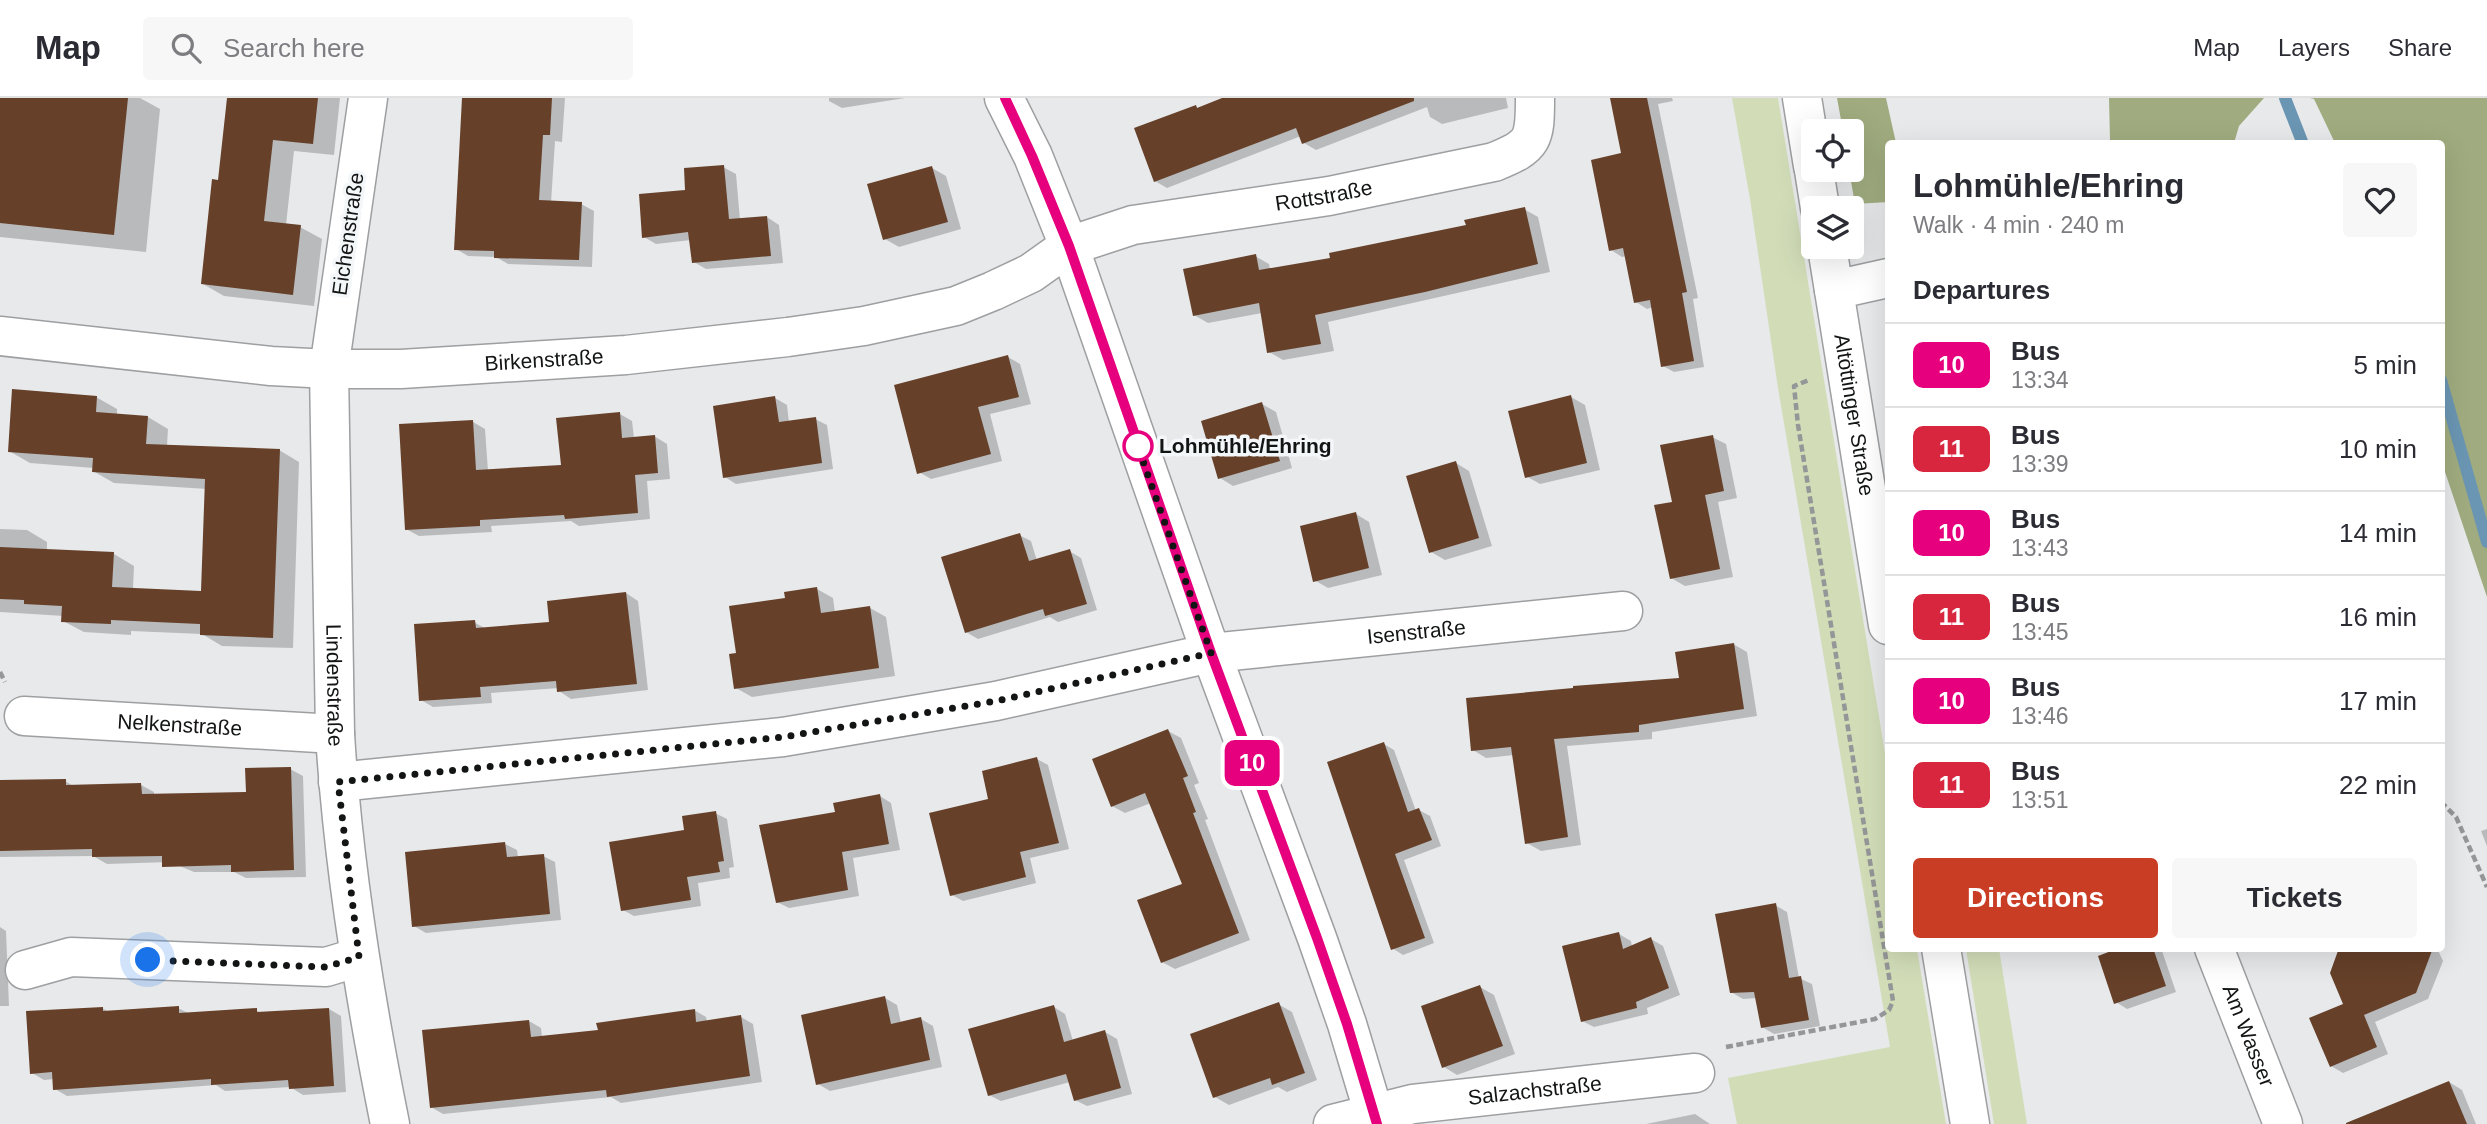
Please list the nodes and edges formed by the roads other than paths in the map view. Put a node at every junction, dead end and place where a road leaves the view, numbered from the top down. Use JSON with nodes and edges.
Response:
{"nodes":[{"id":1,"x":368,"y":98,"type":"edge"},
{"id":2,"x":1004,"y":98,"type":"edge"},
{"id":3,"x":1535,"y":98,"type":"edge"},
{"id":4,"x":1802,"y":98,"type":"edge"},
{"id":5,"x":1805,"y":119,"type":"edge"},
{"id":6,"x":1069,"y":246,"type":"junction"},
{"id":7,"x":1829,"y":259,"type":"edge"},
{"id":8,"x":1885,"y":279,"type":"edge"},
{"id":9,"x":1834,"y":290,"type":"junction"},
{"id":10,"x":0,"y":336,"type":"edge"},
{"id":11,"x":329,"y":369,"type":"junction"},
{"id":12,"x":1885,"y":607,"type":"edge"},
{"id":13,"x":1623,"y":611,"type":"dead end"},
{"id":14,"x":1211,"y":653,"type":"junction"},
{"id":15,"x":24,"y":716,"type":"dead end"},
{"id":16,"x":335,"y":734,"type":"junction"},
{"id":17,"x":338,"y":782,"type":"junction"},
{"id":18,"x":1942,"y":952,"type":"edge"},
{"id":19,"x":2216,"y":952,"type":"edge"},
{"id":20,"x":359,"y":957,"type":"junction"},
{"id":21,"x":25,"y":970,"type":"dead end"},
{"id":22,"x":1695,"y":1073,"type":"road end"},
{"id":23,"x":1376,"y":1118,"type":"edge"},
{"id":24,"x":390,"y":1124,"type":"edge"},
{"id":25,"x":1333,"y":1124,"type":"edge"},
{"id":26,"x":1969,"y":1124,"type":"edge"},
{"id":27,"x":2283,"y":1124,"type":"edge"}],
"edges":[{"from":1,"to":11,"type":"street","name":"Eichenstraße"},
{"from":2,"to":6,"type":"street"},
{"from":3,"to":6,"type":"street","name":"Rottstraße"},
{"from":4,"to":5,"type":"street"},
{"from":6,"to":11,"type":"street","name":"Birkenstraße"},
{"from":6,"to":14,"type":"street"},
{"from":7,"to":9,"type":"street","name":"Altöttinger Straße"},
{"from":8,"to":9,"type":"street"},
{"from":9,"to":12,"type":"street","name":"Altöttinger Straße"},
{"from":10,"to":11,"type":"street","name":"Birkenstraße"},
{"from":11,"to":16,"type":"street","name":"Lindenstraße"},
{"from":13,"to":14,"type":"street","name":"Isenstraße"},
{"from":14,"to":17,"type":"street","name":"Isenstraße"},
{"from":14,"to":23,"type":"street"},
{"from":15,"to":16,"type":"street","name":"Nelkenstraße"},
{"from":16,"to":17,"type":"street","name":"Lindenstraße"},
{"from":17,"to":20,"type":"street","name":"Lindenstraße"},
{"from":18,"to":26,"type":"street"},
{"from":19,"to":27,"type":"street","name":"Am Wasser"},
{"from":20,"to":21,"type":"street"},
{"from":20,"to":24,"type":"street","name":"Lindenstraße"},
{"from":22,"to":23,"type":"street","name":"Salzachstraße"},
{"from":23,"to":25,"type":"street","name":"Salzachstraße"}]}
